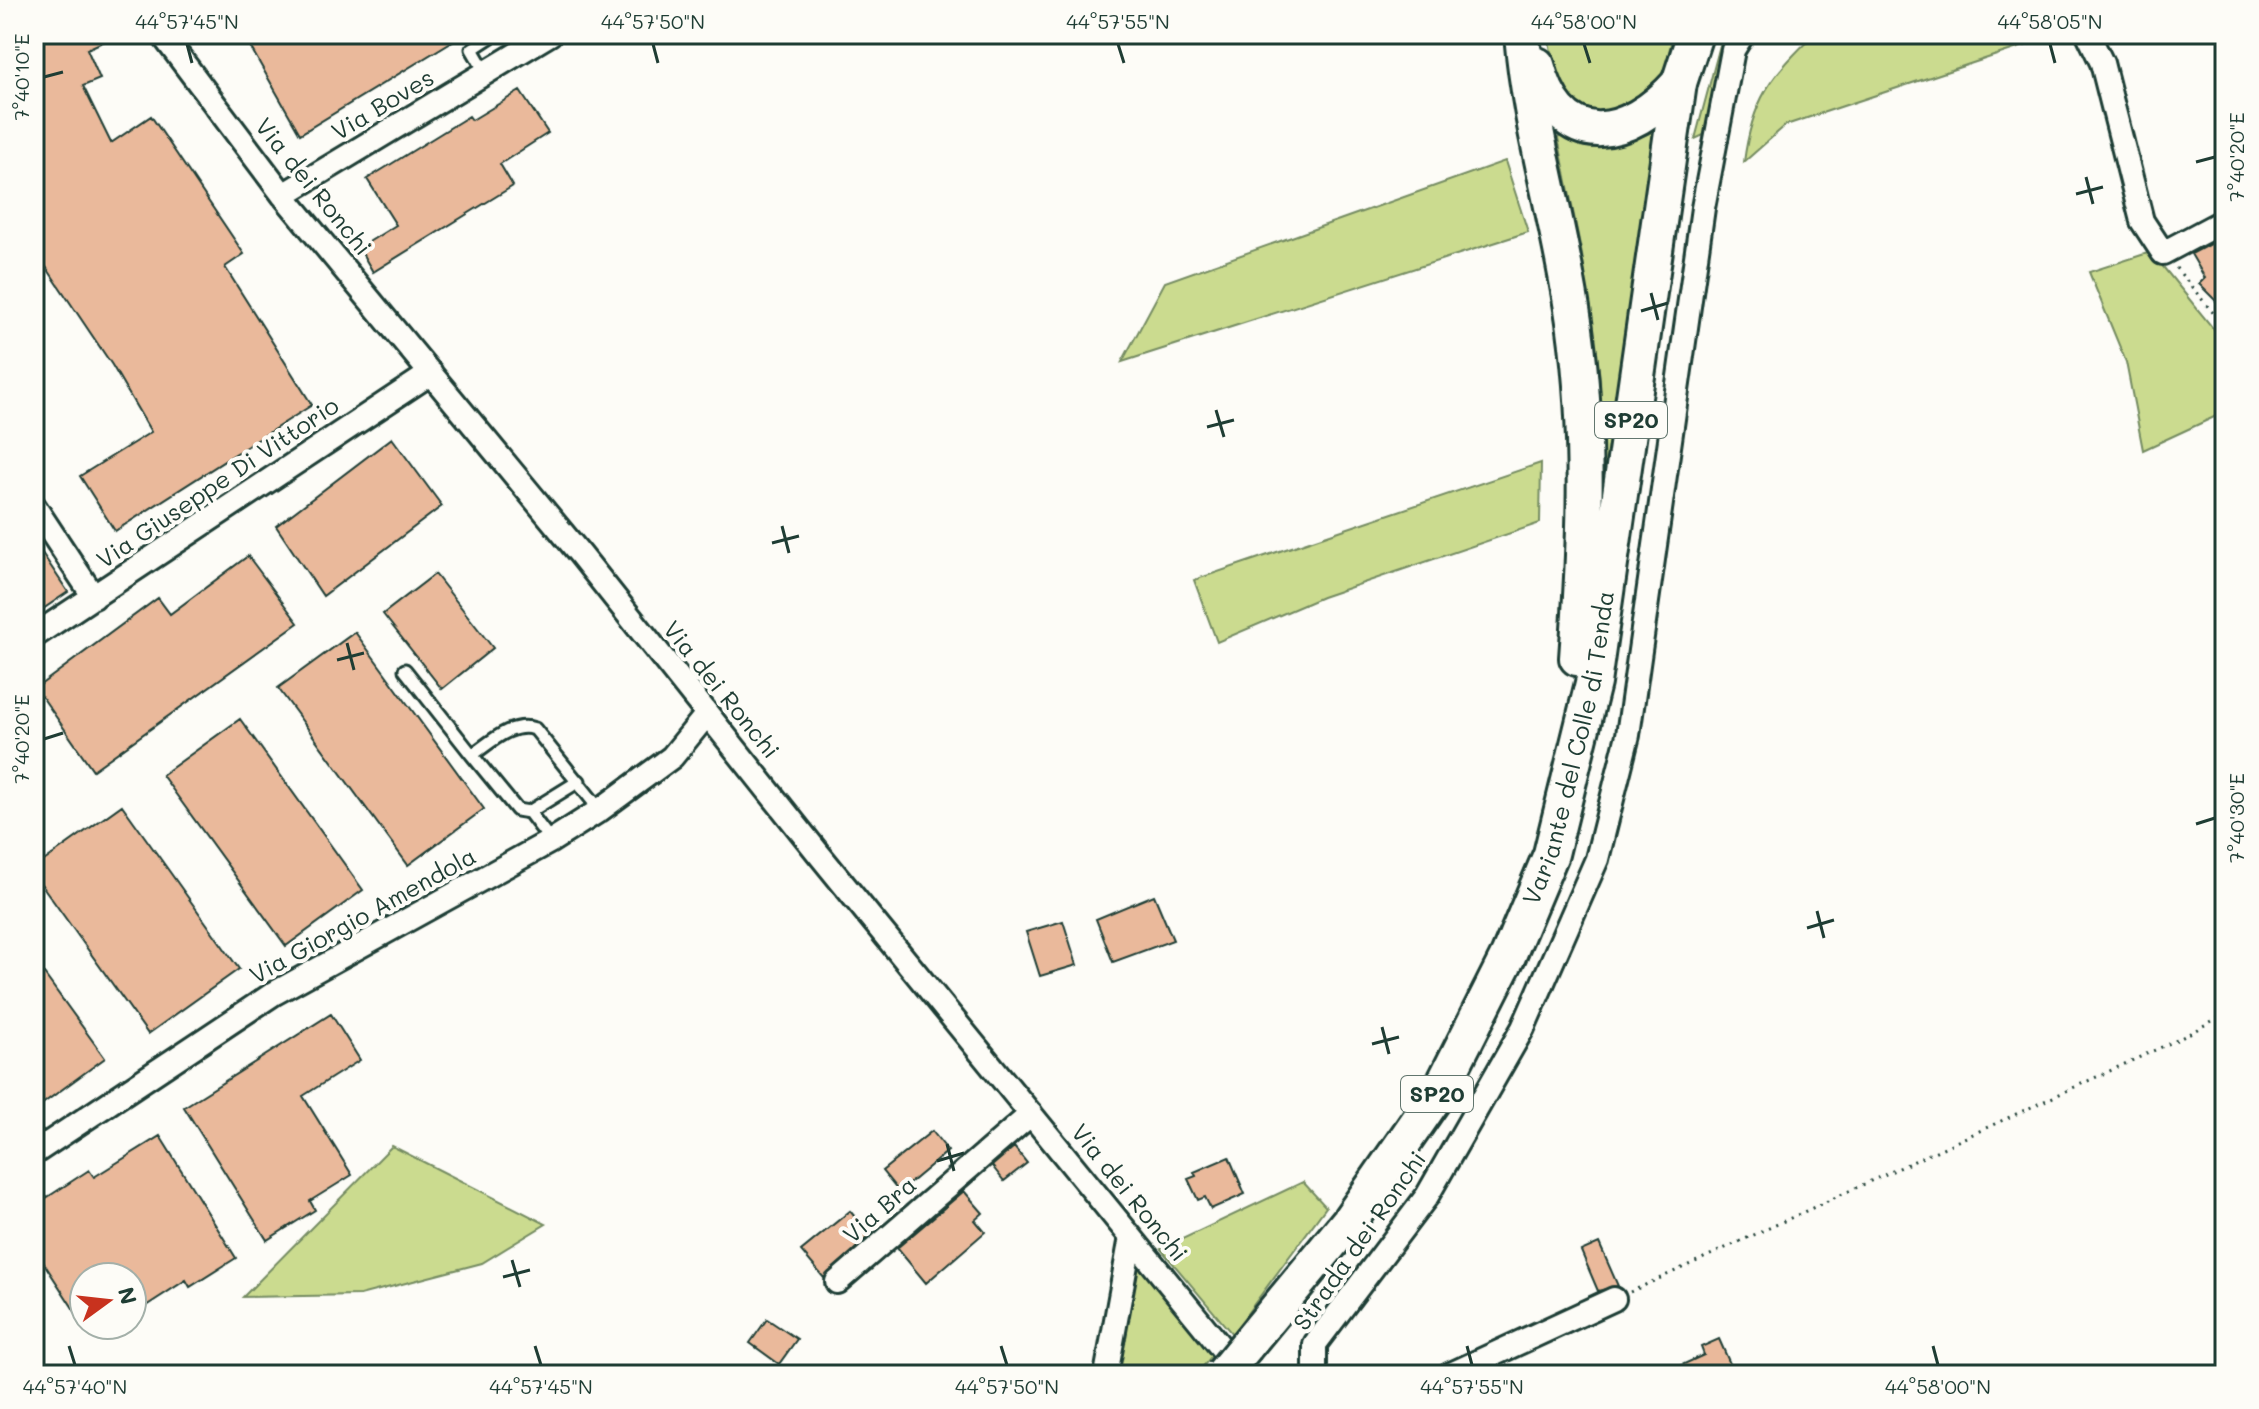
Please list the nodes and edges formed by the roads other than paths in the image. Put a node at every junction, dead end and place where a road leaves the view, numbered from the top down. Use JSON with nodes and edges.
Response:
{"nodes":[{"id":1,"x":162,"y":34,"type":"edge"},
{"id":2,"x":495,"y":34,"type":"edge"},
{"id":3,"x":550,"y":34,"type":"edge"},
{"id":4,"x":1522,"y":34,"type":"edge"},
{"id":5,"x":1529,"y":34,"type":"edge"},
{"id":6,"x":1695,"y":34,"type":"edge"},
{"id":7,"x":1743,"y":34,"type":"edge"},
{"id":8,"x":2088,"y":34,"type":"edge"},
{"id":9,"x":486,"y":73,"type":"junction"},
{"id":10,"x":1679,"y":83,"type":"junction"},
{"id":11,"x":283,"y":195,"type":"junction"},
{"id":12,"x":2225,"y":220,"type":"edge"},
{"id":13,"x":431,"y":373,"type":"junction"},
{"id":14,"x":34,"y":506,"type":"edge"},
{"id":15,"x":94,"y":597,"type":"junction"},
{"id":16,"x":34,"y":636,"type":"edge"},
{"id":17,"x":405,"y":670,"type":"dead end"},
{"id":18,"x":707,"y":714,"type":"junction"},
{"id":19,"x":472,"y":755,"type":"junction"},
{"id":20,"x":579,"y":781,"type":"junction"},
{"id":21,"x":1565,"y":806,"type":"junction"},
{"id":22,"x":600,"y":810,"type":"junction"},
{"id":23,"x":529,"y":812,"type":"junction"},
{"id":24,"x":551,"y":841,"type":"junction"},
{"id":25,"x":1031,"y":1114,"type":"junction"},
{"id":26,"x":34,"y":1153,"type":"edge"},
{"id":27,"x":1131,"y":1237,"type":"junction"},
{"id":28,"x":837,"y":1282,"type":"dead end"},
{"id":29,"x":1614,"y":1299,"type":"road end"},
{"id":30,"x":1234,"y":1367,"type":"edge"},
{"id":31,"x":34,"y":1370,"type":"edge"},
{"id":32,"x":38,"y":1375,"type":"edge"},
{"id":33,"x":1106,"y":1375,"type":"edge"},
{"id":34,"x":1315,"y":1375,"type":"edge"},
{"id":35,"x":1449,"y":1375,"type":"edge"}],
"edges":[{"from":1,"to":11,"type":"street","name":"Via dei Ronchi"},
{"from":2,"to":9,"type":"lane"},
{"from":3,"to":9,"type":"street","name":"Via Boves"},
{"from":4,"to":21,"type":"main road","number":"SP20"},
{"from":5,"to":10,"type":"main road","number":"SP20"},
{"from":6,"to":10,"type":"main road","name":"Variante del Colle di Tenda","number":"SP20"},
{"from":7,"to":34,"type":"street","name":"Strada dei Ronchi"},
{"from":8,"to":12,"type":"street"},
{"from":9,"to":11,"type":"street","name":"Via Boves"},
{"from":10,"to":21,"type":"main road","name":"Variante del Colle di Tenda","number":"SP20"},
{"from":11,"to":13,"type":"street","name":"Via dei Ronchi"},
{"from":13,"to":15,"type":"street","name":"Via Giuseppe Di Vittorio"},
{"from":13,"to":18,"type":"street","name":"Via dei Ronchi"},
{"from":14,"to":15,"type":"street"},
{"from":15,"to":16,"type":"street","name":"Via Giuseppe Di Vittorio"},
{"from":17,"to":19,"type":"lane"},
{"from":18,"to":22,"type":"street","name":"Via Giorgio Amendola"},
{"from":18,"to":25,"type":"street","name":"Via dei Ronchi"},
{"from":19,"to":20,"type":"lane"},
{"from":19,"to":23,"type":"lane"},
{"from":20,"to":22,"type":"lane"},
{"from":20,"to":23,"type":"lane"},
{"from":21,"to":30,"type":"main road","name":"Variante del Colle di Tenda","number":"SP20"},
{"from":22,"to":24,"type":"street","name":"Via Giorgio Amendola"},
{"from":23,"to":24,"type":"lane"},
{"from":24,"to":26,"type":"street","name":"Via Giorgio Amendola"},
{"from":25,"to":27,"type":"street","name":"Via dei Ronchi"},
{"from":25,"to":28,"type":"street","name":"Via Bra"},
{"from":27,"to":30,"type":"street","name":"Via dei Ronchi"},
{"from":27,"to":33,"type":"street"},
{"from":29,"to":35,"type":"street"},
{"from":31,"to":32,"type":"street"}]}
